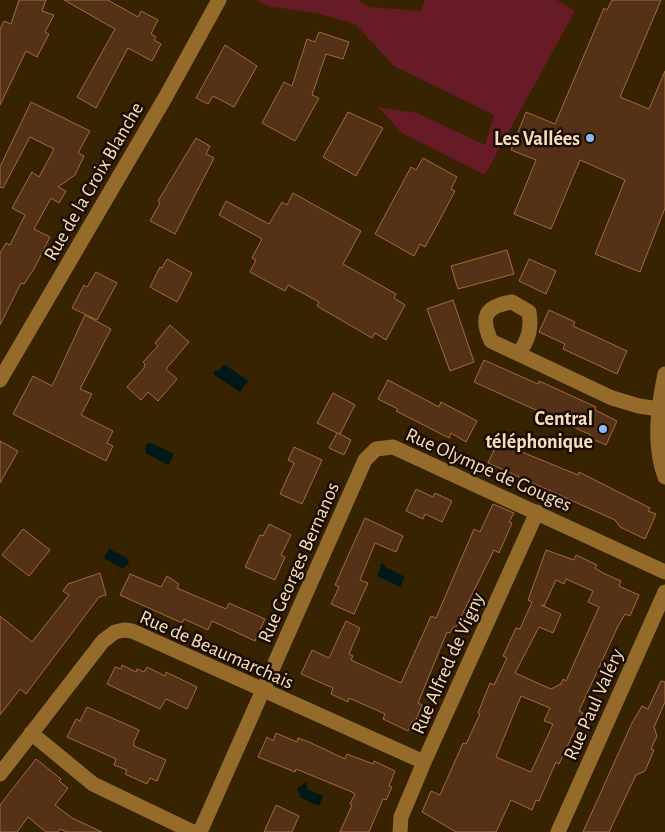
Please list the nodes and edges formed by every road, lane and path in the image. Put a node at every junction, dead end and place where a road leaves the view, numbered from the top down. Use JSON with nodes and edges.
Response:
{"nodes":[{"id":1,"x":219,"y":0,"type":"edge"},
{"id":2,"x":519,"y":353,"type":"dead end"},
{"id":3,"x":665,"y":374,"type":"edge"},
{"id":4,"x":0,"y":380,"type":"edge"},
{"id":5,"x":659,"y":409,"type":"junction"},
{"id":6,"x":376,"y":449,"type":"joint"},
{"id":7,"x":665,"y":477,"type":"edge"},
{"id":8,"x":537,"y":512,"type":"junction"},
{"id":9,"x":665,"y":572,"type":"edge"},
{"id":10,"x":665,"y":592,"type":"edge"},
{"id":11,"x":263,"y":691,"type":"junction"},
{"id":12,"x":31,"y":733,"type":"junction"},
{"id":13,"x":424,"y":762,"type":"junction"},
{"id":14,"x":0,"y":774,"type":"edge"},
{"id":15,"x":193,"y":832,"type":"edge"},
{"id":16,"x":200,"y":832,"type":"edge"},
{"id":17,"x":400,"y":832,"type":"edge"},
{"id":18,"x":558,"y":832,"type":"edge"}],
"edges":[{"from":1,"to":4,"type":"street","name":"Rue de la Croix Blanche"},
{"from":2,"to":5,"type":"street"},
{"from":3,"to":5,"type":"street"},
{"from":5,"to":7,"type":"street"},
{"from":6,"to":8,"type":"street","name":"Rue Olympe de Gouges"},
{"from":6,"to":11,"type":"street","name":"Rue Georges Bernanos"},
{"from":8,"to":9,"type":"street","name":"Rue Olympe de Gouges"},
{"from":8,"to":13,"type":"street","name":"Rue Alfred de Vigny"},
{"from":10,"to":18,"type":"street","name":"Rue Paul Valéry"},
{"from":11,"to":12,"type":"street","name":"Rue de Beaumarchais"},
{"from":11,"to":13,"type":"street","name":"Rue de Beaumarchais"},
{"from":11,"to":16,"type":"street","name":"Rue Georges Bernanos"},
{"from":12,"to":14,"type":"street","name":"Rue de Beaumarchais"},
{"from":12,"to":15,"type":"street"},
{"from":13,"to":17,"type":"street","name":"Rue Alfred de Vigny"}]}
